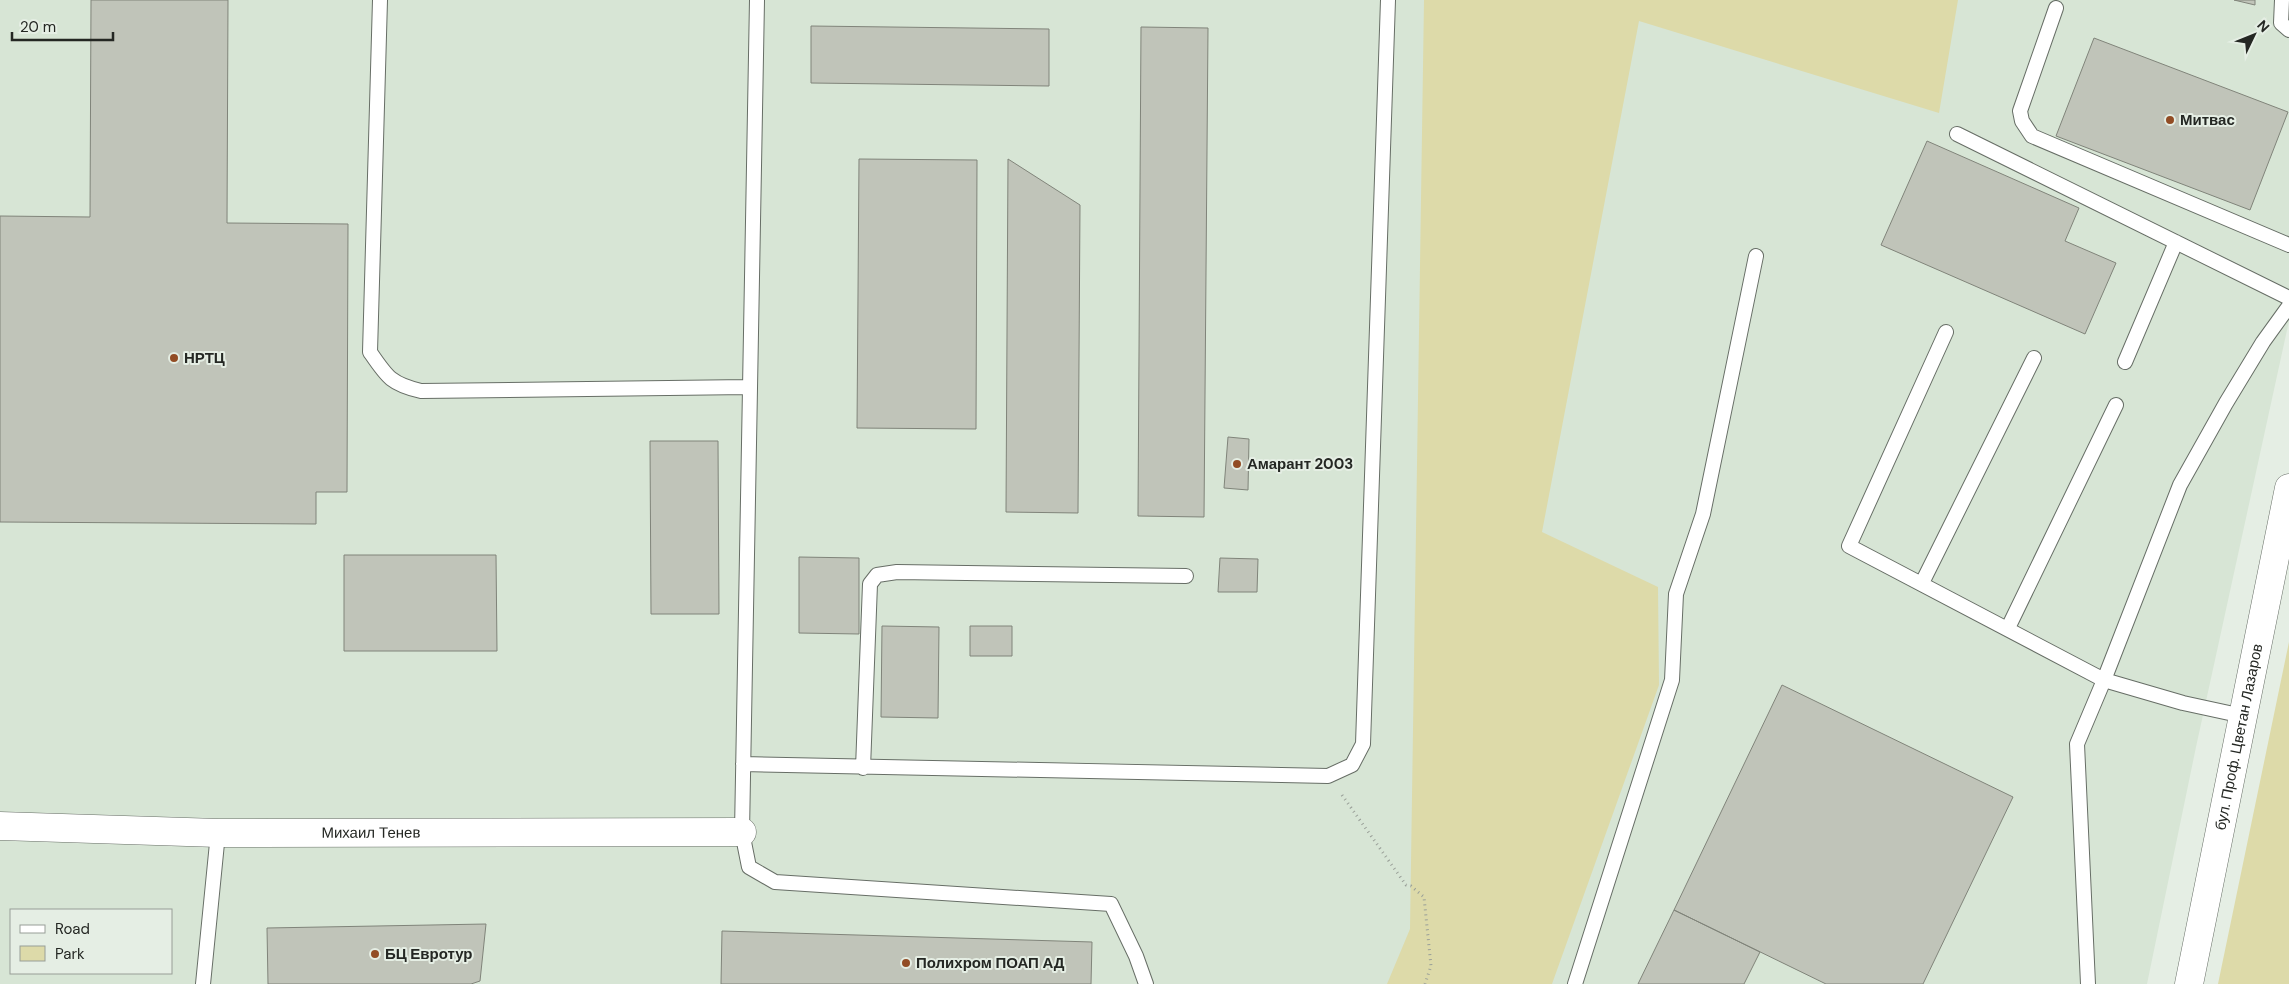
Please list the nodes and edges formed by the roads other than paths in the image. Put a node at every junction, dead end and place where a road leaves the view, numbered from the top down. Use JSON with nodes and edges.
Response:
{"nodes":[{"id":1,"x":380,"y":0,"type":"edge"},
{"id":2,"x":757,"y":0,"type":"edge"},
{"id":3,"x":1388,"y":0,"type":"edge"},
{"id":4,"x":2282,"y":0,"type":"edge"},
{"id":5,"x":2056,"y":8,"type":"dead end"},
{"id":6,"x":2289,"y":30,"type":"edge"},
{"id":7,"x":1957,"y":134,"type":"dead end"},
{"id":8,"x":2176,"y":242,"type":"junction"},
{"id":9,"x":2289,"y":245,"type":"edge"},
{"id":10,"x":1756,"y":256,"type":"dead end"},
{"id":11,"x":2289,"y":298,"type":"edge"},
{"id":12,"x":2289,"y":306,"type":"edge"},
{"id":13,"x":1946,"y":332,"type":"dead end"},
{"id":14,"x":2034,"y":358,"type":"dead end"},
{"id":15,"x":2125,"y":362,"type":"dead end"},
{"id":16,"x":748,"y":387,"type":"junction"},
{"id":17,"x":2116,"y":405,"type":"dead end"},
{"id":18,"x":2289,"y":488,"type":"edge"},
{"id":19,"x":1186,"y":576,"type":"dead end"},
{"id":20,"x":1922,"y":583,"type":"junction"},
{"id":21,"x":2008,"y":628,"type":"junction"},
{"id":22,"x":2104,"y":680,"type":"junction"},
{"id":23,"x":2243,"y":716,"type":"junction"},
{"id":24,"x":743,"y":764,"type":"junction"},
{"id":25,"x":863,"y":768,"type":"junction"},
{"id":26,"x":0,"y":826,"type":"edge"},
{"id":27,"x":742,"y":832,"type":"junction"},
{"id":28,"x":218,"y":833,"type":"junction"},
{"id":29,"x":203,"y":984,"type":"edge"},
{"id":30,"x":1146,"y":984,"type":"edge"},
{"id":31,"x":1574,"y":984,"type":"edge"},
{"id":32,"x":2088,"y":984,"type":"edge"},
{"id":33,"x":2189,"y":984,"type":"edge"}],
"edges":[{"from":1,"to":16,"type":"lane"},
{"from":2,"to":16,"type":"lane"},
{"from":3,"to":25,"type":"lane"},
{"from":4,"to":6,"type":"lane"},
{"from":5,"to":9,"type":"lane"},
{"from":7,"to":8,"type":"lane"},
{"from":8,"to":11,"type":"lane"},
{"from":8,"to":15,"type":"lane"},
{"from":10,"to":31,"type":"lane"},
{"from":12,"to":22,"type":"lane"},
{"from":13,"to":20,"type":"lane"},
{"from":14,"to":20,"type":"lane"},
{"from":16,"to":24,"type":"lane"},
{"from":17,"to":21,"type":"lane"},
{"from":18,"to":23,"type":"street","name":"бул. Проф. Цветан Лазаров"},
{"from":19,"to":25,"type":"lane"},
{"from":20,"to":21,"type":"lane"},
{"from":21,"to":22,"type":"lane"},
{"from":22,"to":23,"type":"lane"},
{"from":22,"to":32,"type":"lane"},
{"from":23,"to":33,"type":"street","name":"бул. Проф. Цветан Лазаров"},
{"from":24,"to":25,"type":"lane"},
{"from":24,"to":27,"type":"lane"},
{"from":26,"to":28,"type":"street","name":"Михаил Тенев"},
{"from":27,"to":28,"type":"street","name":"Михаил Тенев"},
{"from":27,"to":30,"type":"lane"},
{"from":28,"to":29,"type":"lane"}]}
